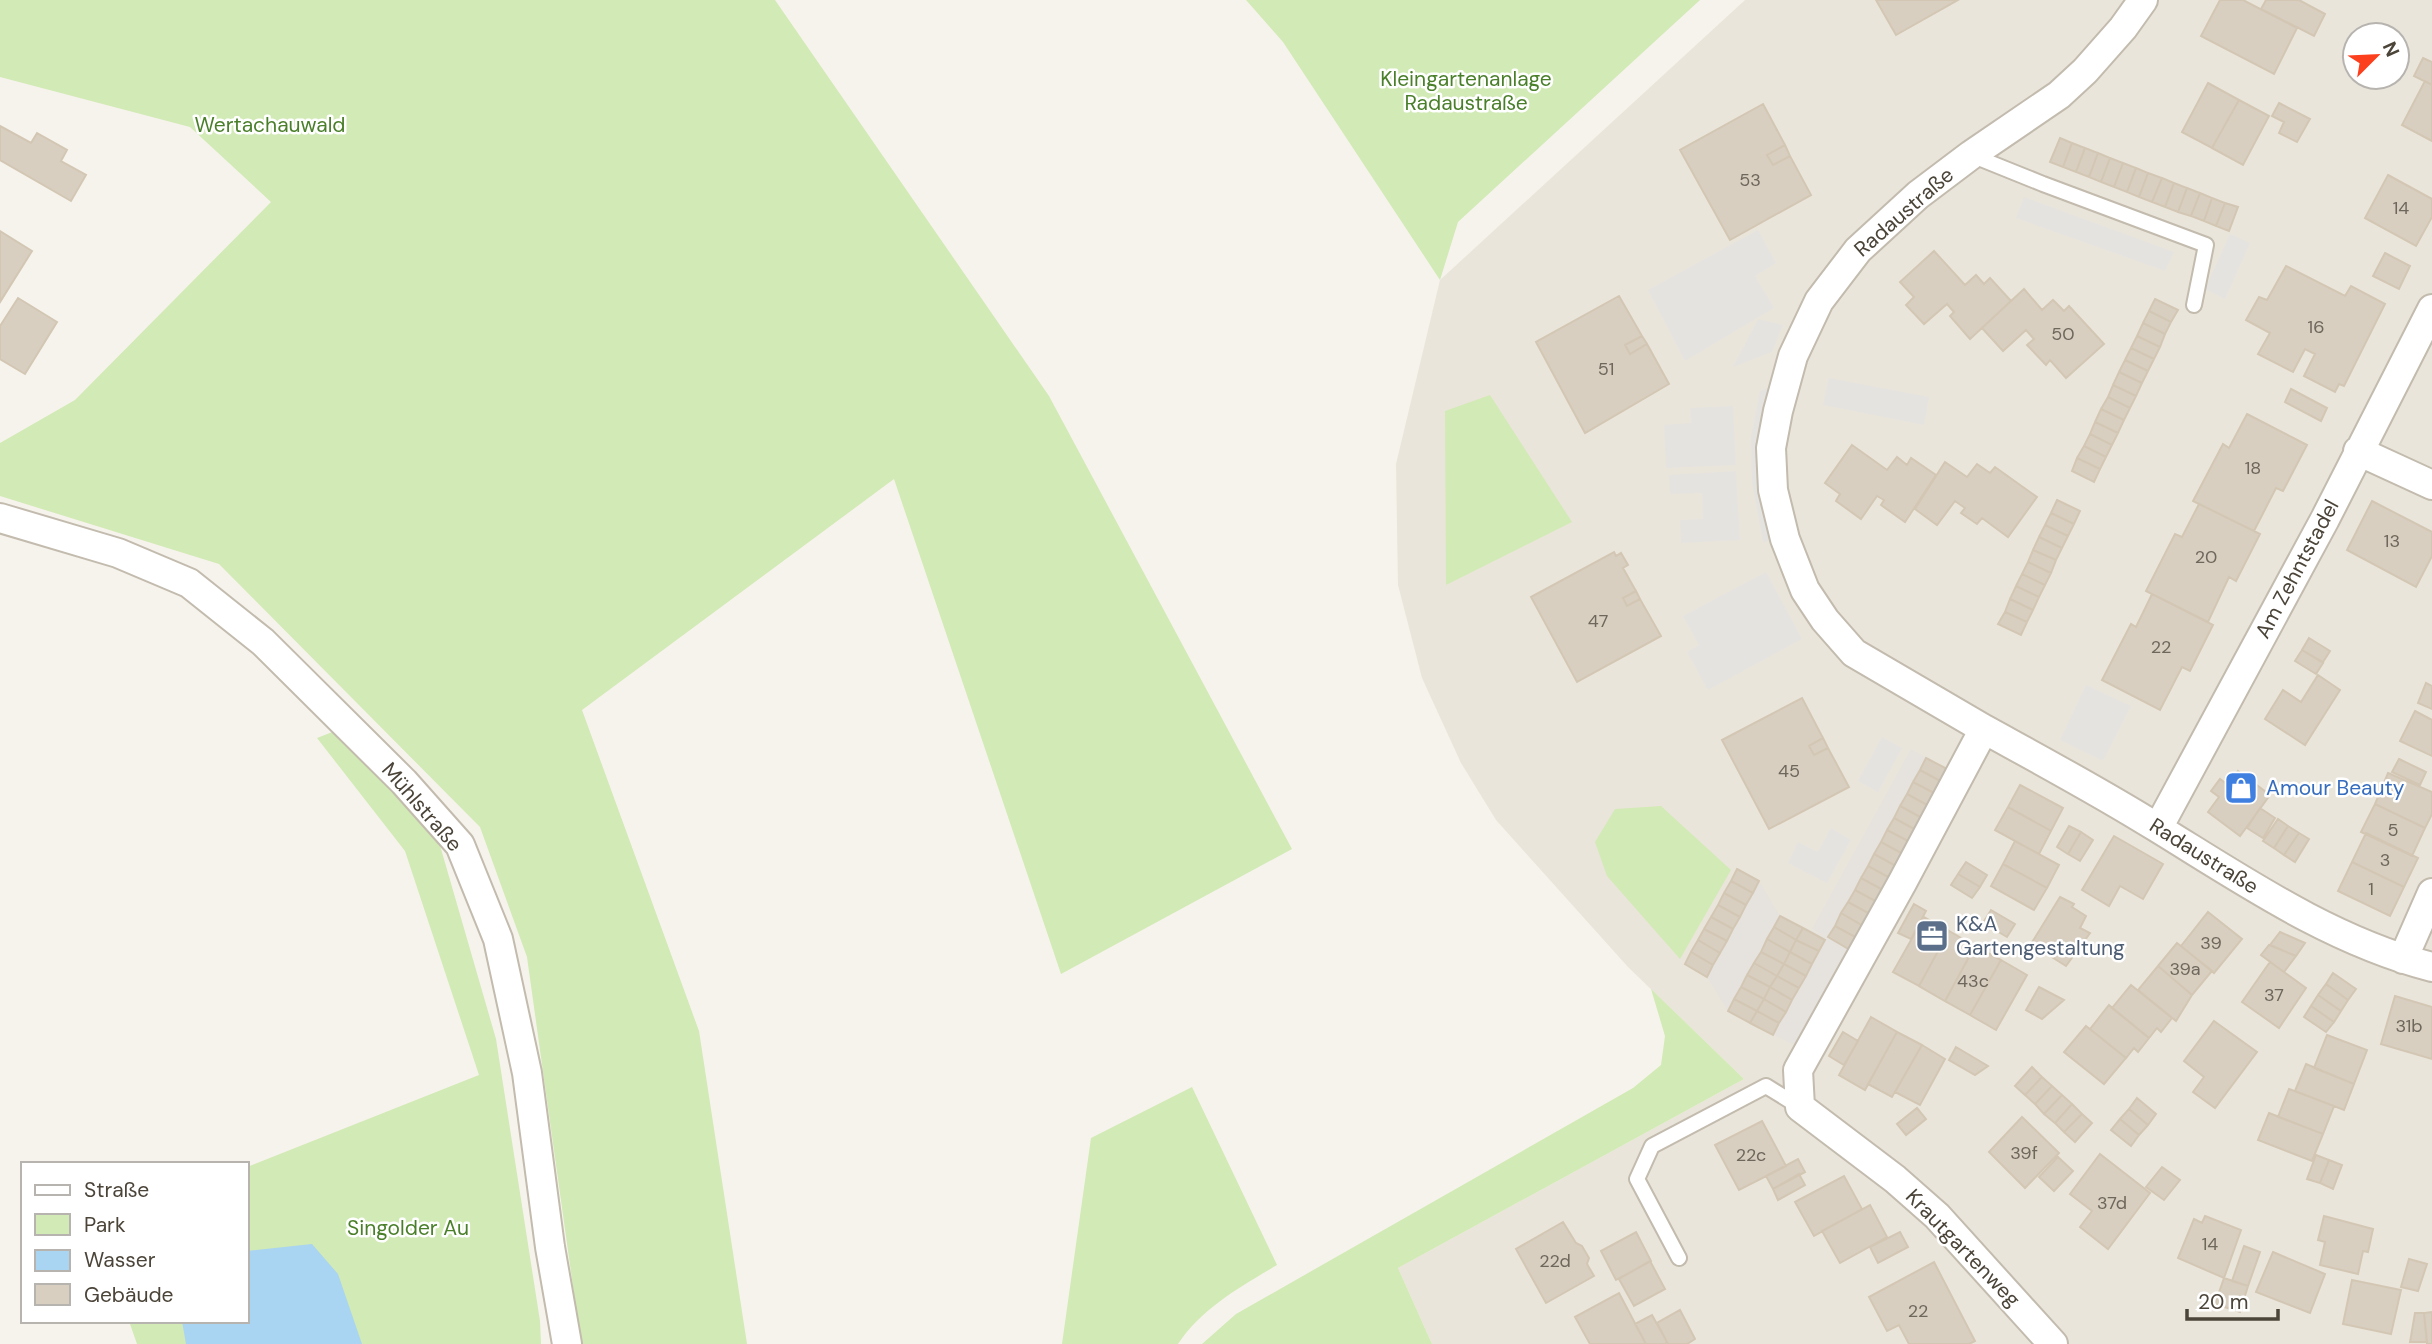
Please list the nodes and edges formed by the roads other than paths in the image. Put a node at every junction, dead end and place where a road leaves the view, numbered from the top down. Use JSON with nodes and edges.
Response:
{"nodes":[{"id":1,"x":2143,"y":0,"type":"edge"},
{"id":2,"x":1971,"y":155,"type":"junction"},
{"id":3,"x":2194,"y":305,"type":"dead end"},
{"id":4,"x":2432,"y":309,"type":"edge"},
{"id":5,"x":2358,"y":451,"type":"junction"},
{"id":6,"x":2432,"y":485,"type":"edge"},
{"id":7,"x":0,"y":518,"type":"edge"},
{"id":8,"x":1984,"y":729,"type":"junction"},
{"id":9,"x":2158,"y":828,"type":"junction"},
{"id":10,"x":2432,"y":893,"type":"edge"},
{"id":11,"x":2403,"y":960,"type":"junction"},
{"id":12,"x":2432,"y":967,"type":"edge"},
{"id":13,"x":1800,"y":1107,"type":"junction"},
{"id":14,"x":1679,"y":1258,"type":"dead end"},
{"id":15,"x":567,"y":1344,"type":"edge"},
{"id":16,"x":2053,"y":1344,"type":"edge"}],
"edges":[{"from":1,"to":2,"type":"street","name":"Radaustraße"},
{"from":2,"to":3,"type":"lane"},
{"from":2,"to":8,"type":"street","name":"Radaustraße"},
{"from":4,"to":5,"type":"street","name":"Am Zehntstadel"},
{"from":5,"to":6,"type":"street"},
{"from":5,"to":9,"type":"street","name":"Am Zehntstadel"},
{"from":7,"to":15,"type":"street","name":"Mühlstraße"},
{"from":8,"to":9,"type":"street","name":"Radaustraße"},
{"from":8,"to":13,"type":"street"},
{"from":9,"to":11,"type":"street","name":"Radaustraße"},
{"from":10,"to":11,"type":"street"},
{"from":11,"to":12,"type":"street","name":"Radaustraße"},
{"from":13,"to":14,"type":"lane"},
{"from":13,"to":16,"type":"street","name":"Krautgartenweg"}]}
